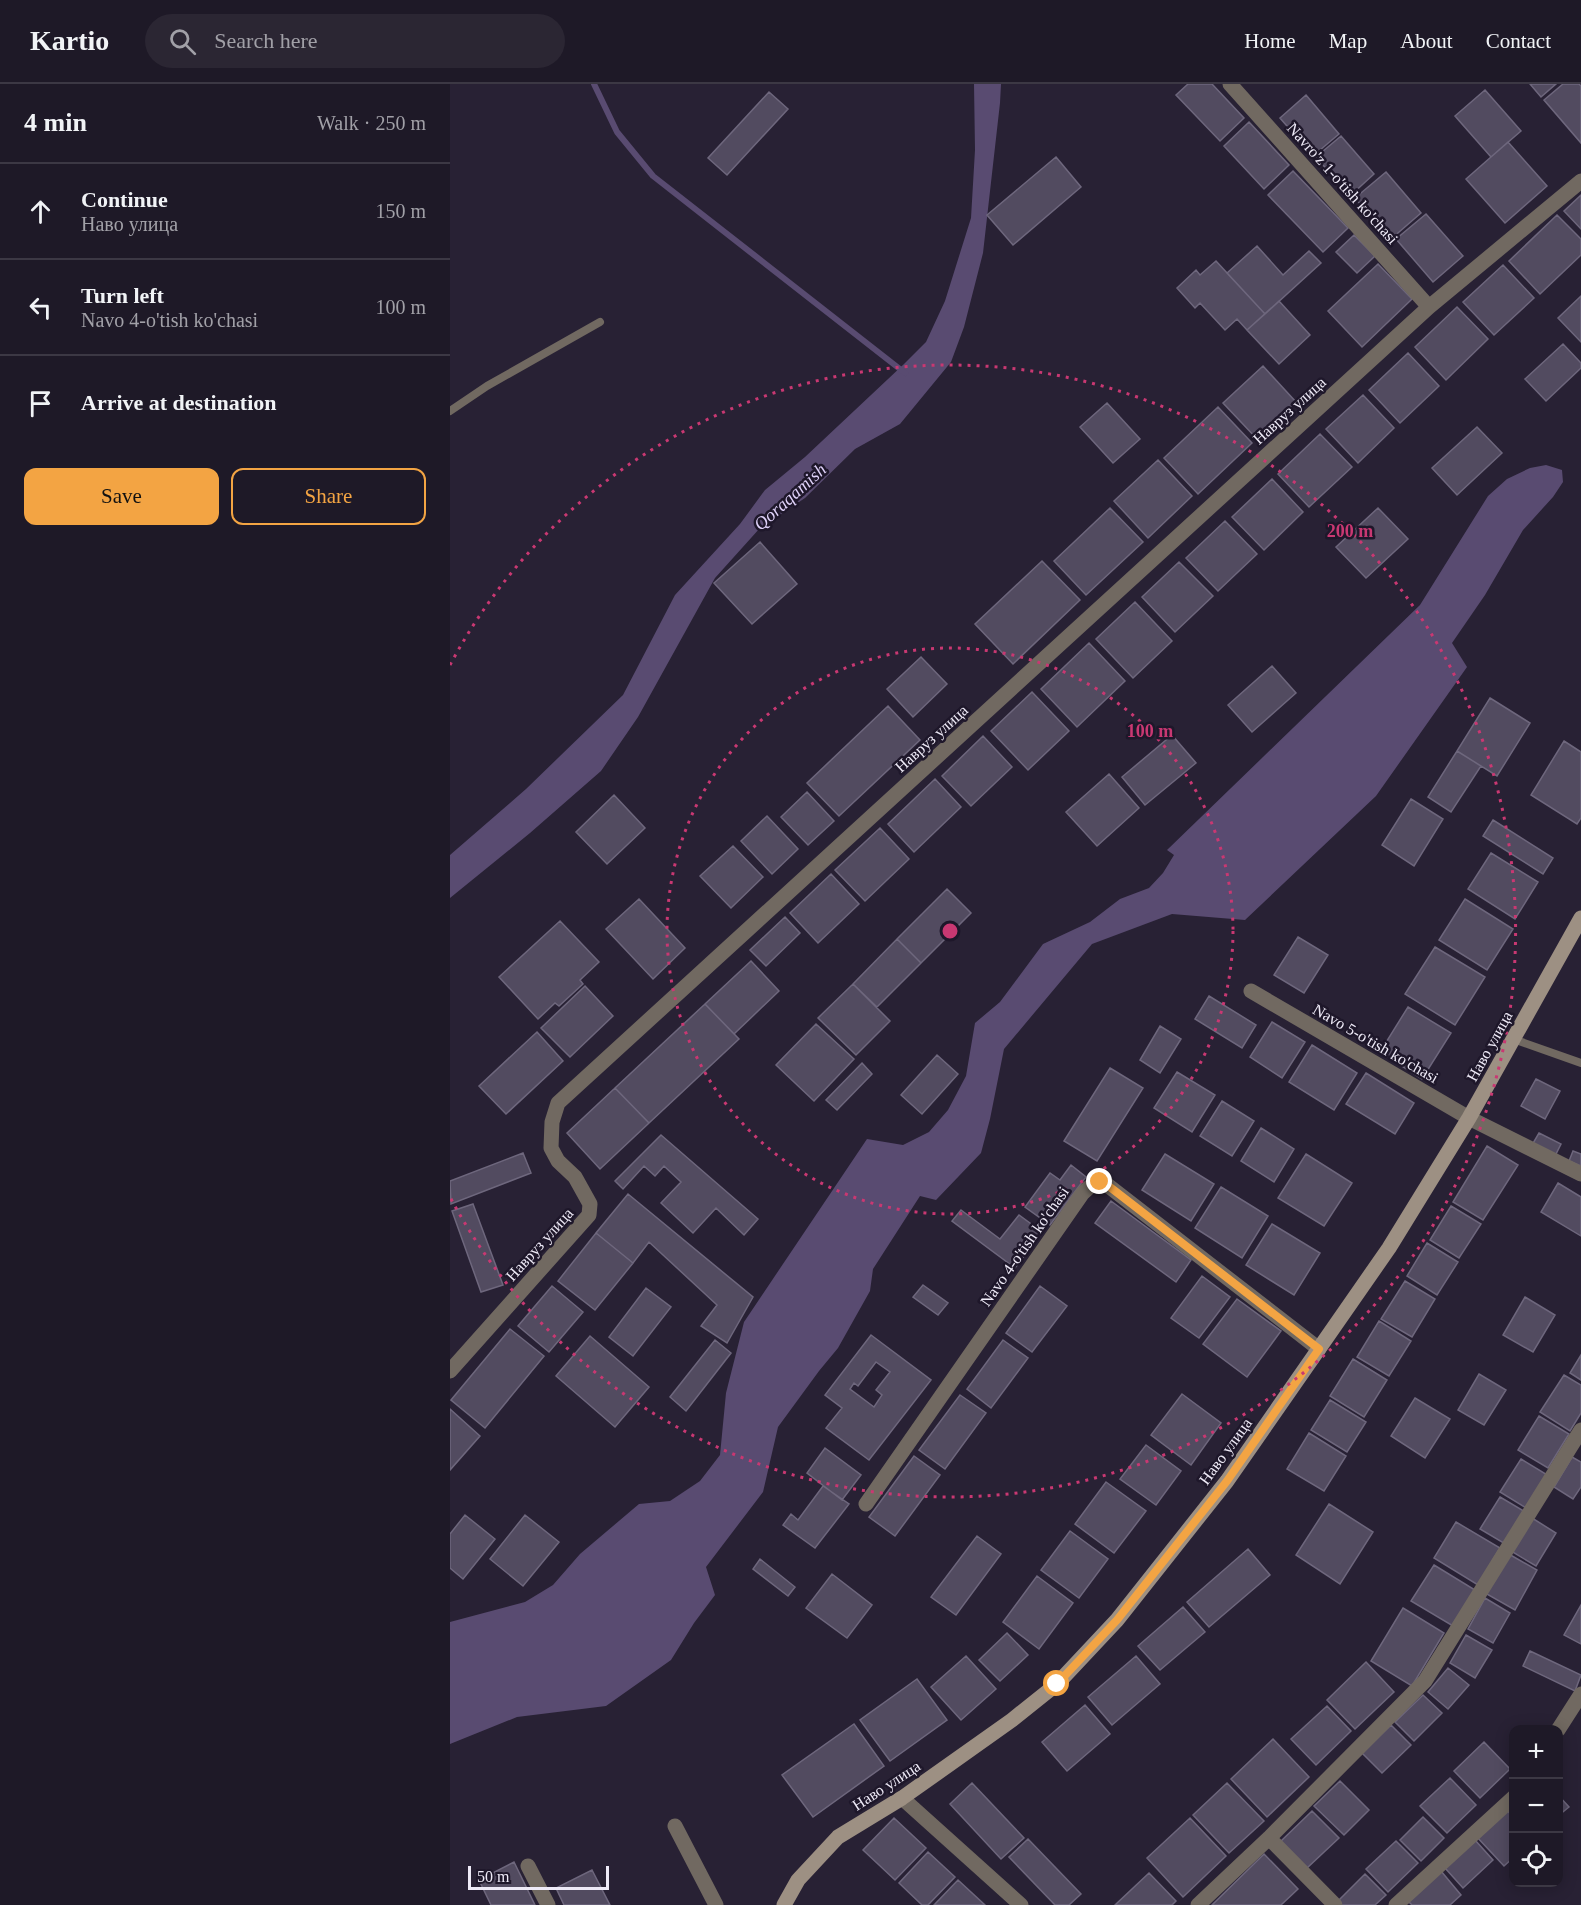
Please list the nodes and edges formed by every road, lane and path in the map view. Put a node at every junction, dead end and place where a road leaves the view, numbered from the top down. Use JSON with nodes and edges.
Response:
{"nodes":[{"id":1,"x":1230,"y":84,"type":"edge"},
{"id":2,"x":1581,"y":181,"type":"edge"},
{"id":3,"x":1429,"y":307,"type":"junction"},
{"id":4,"x":600,"y":322,"type":"dead end"},
{"id":5,"x":450,"y":411,"type":"edge"},
{"id":6,"x":1581,"y":918,"type":"edge"},
{"id":7,"x":1251,"y":991,"type":"dead end"},
{"id":8,"x":1513,"y":1039,"type":"junction"},
{"id":9,"x":1581,"y":1063,"type":"edge"},
{"id":10,"x":1469,"y":1118,"type":"junction"},
{"id":11,"x":1581,"y":1174,"type":"edge"},
{"id":12,"x":1319,"y":1349,"type":"junction"},
{"id":13,"x":450,"y":1371,"type":"edge"},
{"id":14,"x":1581,"y":1430,"type":"edge"},
{"id":15,"x":866,"y":1504,"type":"dead end"},
{"id":16,"x":1581,"y":1694,"type":"edge"},
{"id":17,"x":1561,"y":1725,"type":"edge"},
{"id":18,"x":902,"y":1798,"type":"junction"},
{"id":19,"x":1509,"y":1802,"type":"edge"},
{"id":20,"x":675,"y":1826,"type":"dead end"},
{"id":21,"x":1269,"y":1838,"type":"junction"},
{"id":22,"x":528,"y":1866,"type":"dead end"},
{"id":23,"x":548,"y":1905,"type":"edge"},
{"id":24,"x":716,"y":1905,"type":"edge"},
{"id":25,"x":784,"y":1905,"type":"edge"},
{"id":26,"x":1021,"y":1905,"type":"edge"},
{"id":27,"x":1198,"y":1905,"type":"edge"},
{"id":28,"x":1335,"y":1905,"type":"edge"},
{"id":29,"x":1396,"y":1905,"type":"edge"}],
"edges":[{"from":1,"to":3,"type":"street","name":"Navro'z 1-o'tish ko'chasi"},
{"from":2,"to":3,"type":"street","name":"Навруз улица"},
{"from":3,"to":13,"type":"street","name":"Навруз улица"},
{"from":4,"to":5,"type":"lane"},
{"from":6,"to":8,"type":"street","name":"Наво улица"},
{"from":7,"to":10,"type":"street","name":"Navo 5-o'tish ko'chasi"},
{"from":8,"to":9,"type":"lane"},
{"from":8,"to":10,"type":"street","name":"Наво улица"},
{"from":10,"to":11,"type":"street","name":"Navo 5-o'tish ko'chasi"},
{"from":10,"to":12,"type":"street","name":"Наво улица"},
{"from":12,"to":15,"type":"street","name":"Navo 4-o'tish ko'chasi"},
{"from":12,"to":18,"type":"street","name":"Наво улица"},
{"from":14,"to":21,"type":"street"},
{"from":16,"to":17,"type":"street"},
{"from":18,"to":25,"type":"street","name":"Наво улица"},
{"from":18,"to":26,"type":"street"},
{"from":19,"to":29,"type":"street"},
{"from":20,"to":24,"type":"street"},
{"from":21,"to":27,"type":"street"},
{"from":21,"to":28,"type":"street"},
{"from":22,"to":23,"type":"street"}]}
